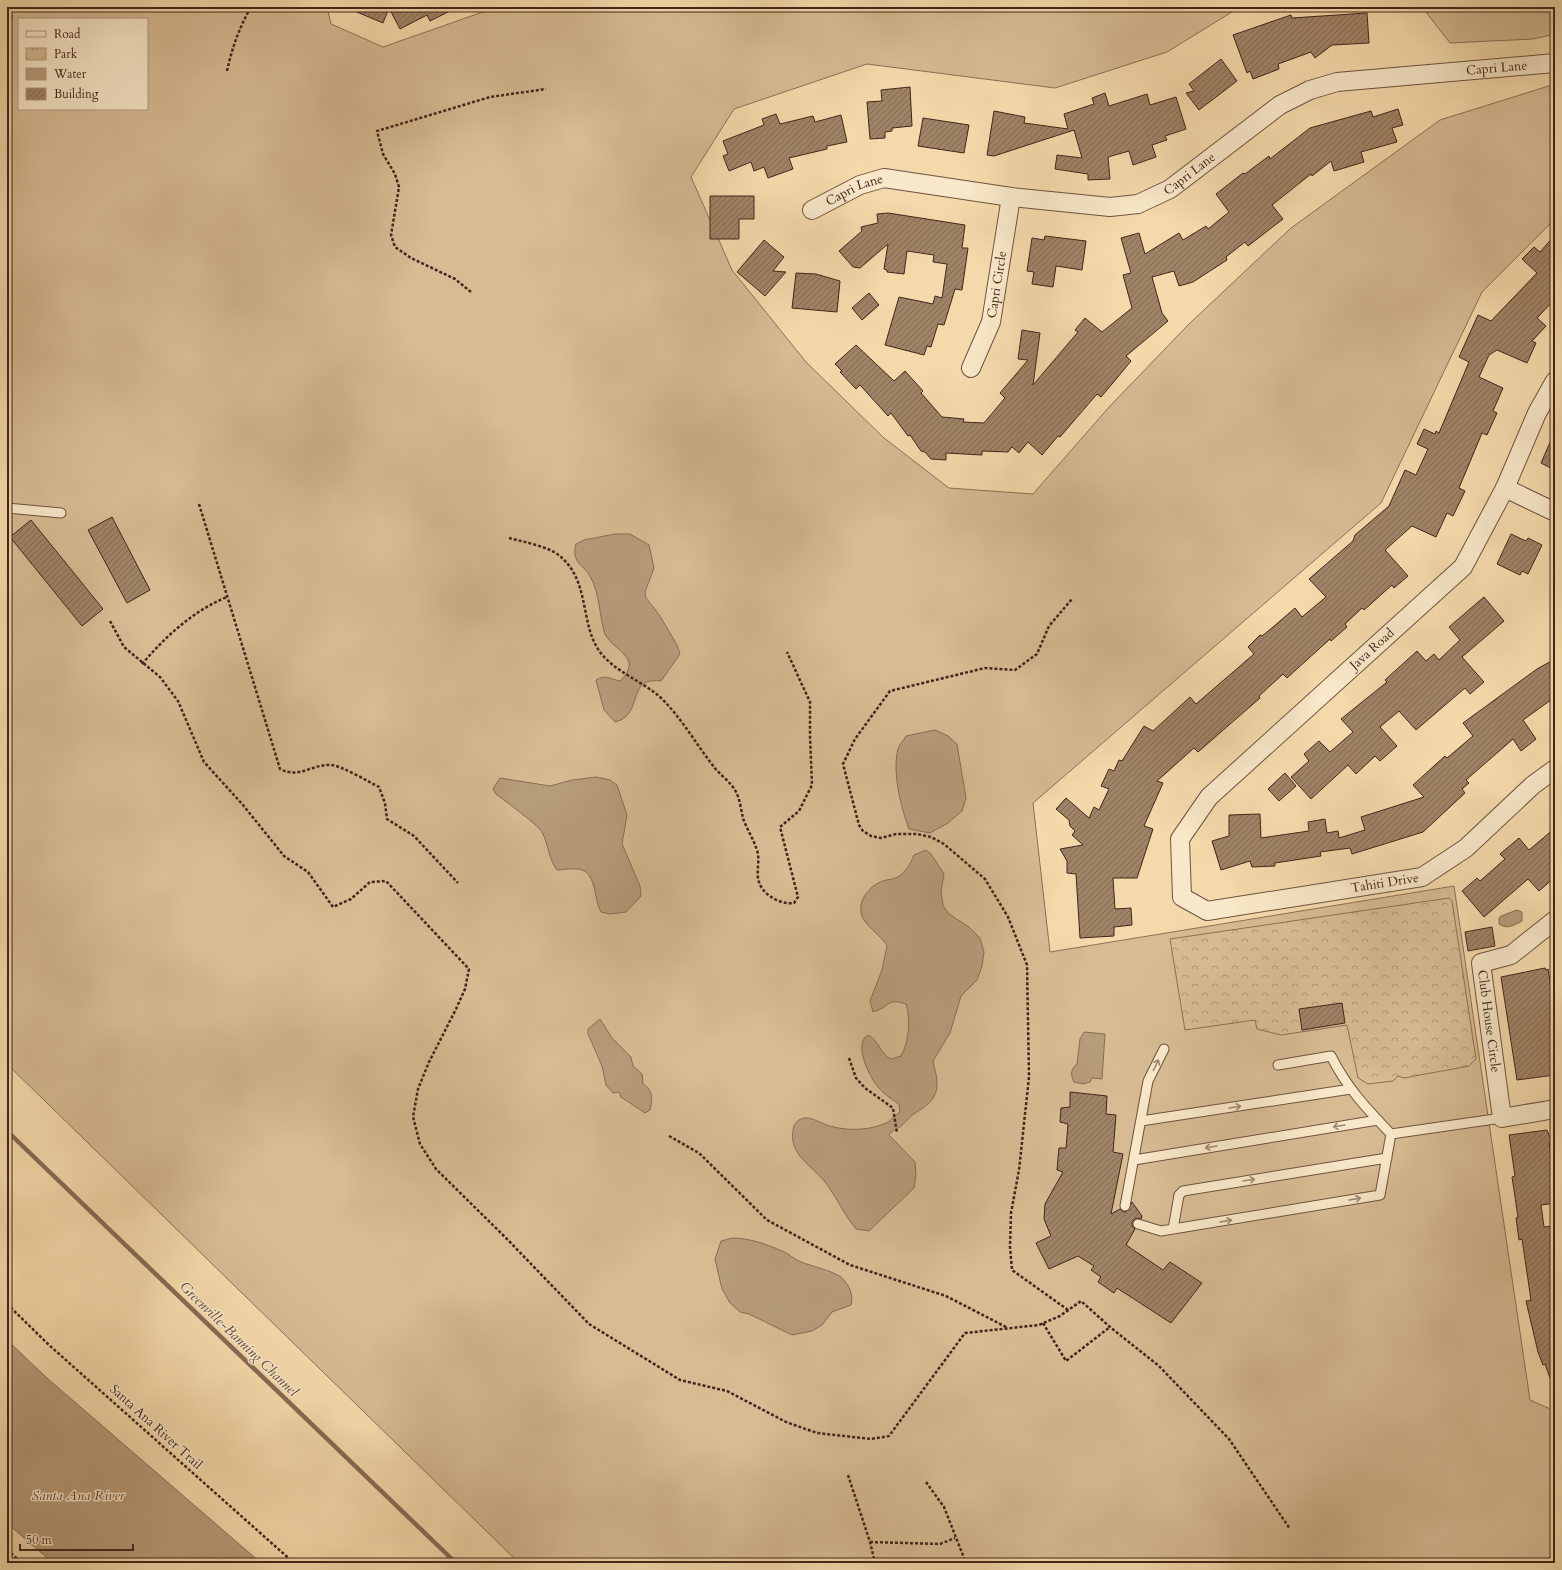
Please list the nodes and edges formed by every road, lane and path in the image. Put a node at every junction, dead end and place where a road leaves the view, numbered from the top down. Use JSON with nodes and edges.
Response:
{"nodes":[{"id":1,"x":12,"y":7,"type":"edge"},
{"id":2,"x":251,"y":7,"type":"edge"},
{"id":3,"x":1555,"y":63,"type":"edge"},
{"id":4,"x":7,"y":68,"type":"edge"},
{"id":5,"x":227,"y":72,"type":"dead end"},
{"id":6,"x":546,"y":89,"type":"dead end"},
{"id":7,"x":1011,"y":197,"type":"junction"},
{"id":8,"x":812,"y":210,"type":"dead end"},
{"id":9,"x":471,"y":292,"type":"dead end"},
{"id":10,"x":971,"y":368,"type":"dead end"},
{"id":11,"x":1555,"y":381,"type":"edge"},
{"id":12,"x":1505,"y":488,"type":"junction"},
{"id":13,"x":199,"y":504,"type":"dead end"},
{"id":14,"x":7,"y":508,"type":"edge"},
{"id":15,"x":1555,"y":512,"type":"edge"},
{"id":16,"x":61,"y":513,"type":"dead end"},
{"id":17,"x":509,"y":538,"type":"dead end"},
{"id":18,"x":227,"y":597,"type":"junction"},
{"id":19,"x":1072,"y":599,"type":"dead end"},
{"id":20,"x":110,"y":621,"type":"dead end"},
{"id":21,"x":787,"y":652,"type":"dead end"},
{"id":22,"x":142,"y":664,"type":"junction"},
{"id":23,"x":1555,"y":769,"type":"edge"},
{"id":24,"x":458,"y":883,"type":"dead end"},
{"id":25,"x":1182,"y":897,"type":"joint"},
{"id":26,"x":1555,"y":920,"type":"edge"},
{"id":27,"x":1164,"y":1048,"type":"dead end"},
{"id":28,"x":849,"y":1058,"type":"dead end"},
{"id":29,"x":1278,"y":1065,"type":"dead end"},
{"id":30,"x":1351,"y":1089,"type":"junction"},
{"id":31,"x":1555,"y":1109,"type":"edge"},
{"id":32,"x":1502,"y":1118,"type":"junction"},
{"id":33,"x":1378,"y":1120,"type":"junction"},
{"id":34,"x":1141,"y":1121,"type":"junction"},
{"id":35,"x":897,"y":1133,"type":"dead end"},
{"id":36,"x":1391,"y":1134,"type":"junction"},
{"id":37,"x":669,"y":1136,"type":"dead end"},
{"id":38,"x":1387,"y":1158,"type":"junction"},
{"id":39,"x":1134,"y":1160,"type":"junction"},
{"id":40,"x":1126,"y":1206,"type":"dead end"},
{"id":41,"x":1138,"y":1224,"type":"dead end"},
{"id":42,"x":1173,"y":1229,"type":"junction"},
{"id":43,"x":7,"y":1304,"type":"edge"},
{"id":44,"x":1068,"y":1310,"type":"junction"},
{"id":45,"x":1042,"y":1323,"type":"junction"},
{"id":46,"x":1110,"y":1327,"type":"junction"},
{"id":47,"x":1008,"y":1328,"type":"junction"},
{"id":48,"x":848,"y":1475,"type":"dead end"},
{"id":49,"x":926,"y":1482,"type":"dead end"},
{"id":50,"x":1290,"y":1529,"type":"dead end"},
{"id":51,"x":955,"y":1538,"type":"junction"},
{"id":52,"x":870,"y":1542,"type":"junction"},
{"id":53,"x":7,"y":1550,"type":"edge"},
{"id":54,"x":22,"y":1563,"type":"edge"},
{"id":55,"x":294,"y":1563,"type":"edge"},
{"id":56,"x":875,"y":1563,"type":"edge"},
{"id":57,"x":966,"y":1563,"type":"edge"}],
"edges":[{"from":1,"to":4,"type":"path"},
{"from":2,"to":5,"type":"path"},
{"from":3,"to":7,"type":"street","name":"Capri Lane"},
{"from":6,"to":9,"type":"path"},
{"from":7,"to":8,"type":"street","name":"Capri Lane"},
{"from":7,"to":10,"type":"street","name":"Capri Circle"},
{"from":11,"to":12,"type":"street","name":"Java Road"},
{"from":12,"to":15,"type":"street"},
{"from":12,"to":25,"type":"street","name":"Java Road"},
{"from":13,"to":18,"type":"path"},
{"from":14,"to":16,"type":"lane"},
{"from":17,"to":21,"type":"path"},
{"from":18,"to":22,"type":"path"},
{"from":18,"to":24,"type":"path"},
{"from":19,"to":44,"type":"path"},
{"from":20,"to":22,"type":"path"},
{"from":22,"to":47,"type":"path"},
{"from":23,"to":25,"type":"street","name":"Tahiti Drive"},
{"from":26,"to":32,"type":"street","name":"Club House Circle"},
{"from":34,"to":27,"type":"lane","one_way":true},
{"from":28,"to":35,"type":"path"},
{"from":29,"to":30,"type":"lane"},
{"from":30,"to":33,"type":"lane"},
{"from":34,"to":30,"type":"lane","one_way":true},
{"from":31,"to":32,"type":"street"},
{"from":32,"to":36,"type":"lane"},
{"from":33,"to":36,"type":"lane"},
{"from":33,"to":39,"type":"lane","one_way":true},
{"from":34,"to":39,"type":"lane"},
{"from":36,"to":38,"type":"lane"},
{"from":37,"to":47,"type":"path"},
{"from":42,"to":38,"type":"lane","one_way":true},
{"from":42,"to":38,"type":"lane","one_way":true},
{"from":39,"to":40,"type":"lane"},
{"from":41,"to":42,"type":"lane"},
{"from":43,"to":55,"type":"path","name":"Santa Ana River Trail"},
{"from":44,"to":45,"type":"path"},
{"from":44,"to":46,"type":"path"},
{"from":45,"to":46,"type":"path"},
{"from":45,"to":47,"type":"path"},
{"from":46,"to":50,"type":"path"},
{"from":48,"to":52,"type":"path"},
{"from":49,"to":51,"type":"path"},
{"from":51,"to":52,"type":"path"},
{"from":51,"to":57,"type":"path"},
{"from":52,"to":56,"type":"path"},
{"from":53,"to":54,"type":"path"}]}
